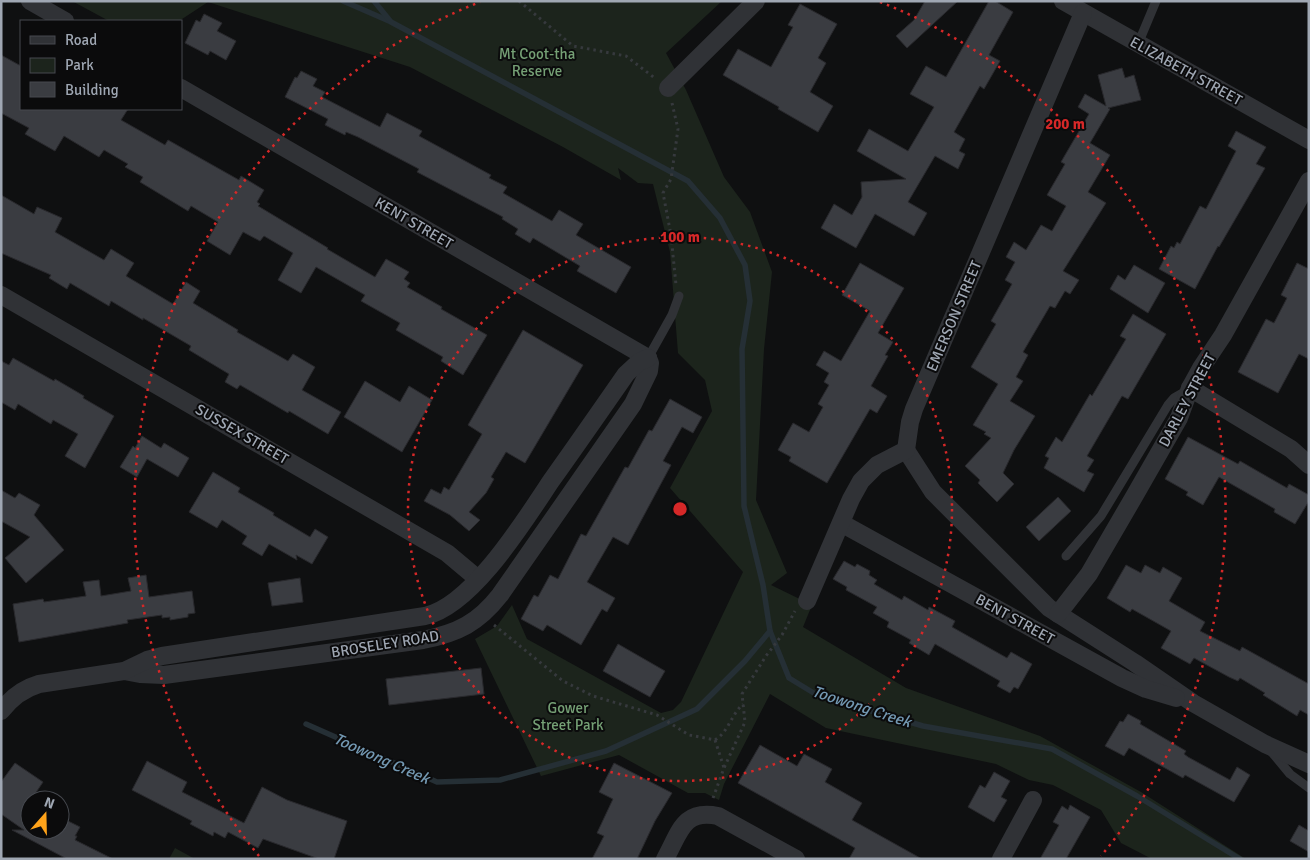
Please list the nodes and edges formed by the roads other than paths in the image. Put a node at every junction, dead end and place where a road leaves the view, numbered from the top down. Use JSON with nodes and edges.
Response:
{"nodes":[{"id":1,"x":30,"y":1,"type":"edge"},
{"id":2,"x":756,"y":1,"type":"edge"},
{"id":3,"x":1063,"y":1,"type":"edge"},
{"id":4,"x":1156,"y":1,"type":"edge"},
{"id":5,"x":1083,"y":13,"type":"junction"},
{"id":6,"x":63,"y":20,"type":"edge"},
{"id":7,"x":1138,"y":44,"type":"junction"},
{"id":8,"x":668,"y":88,"type":"road end"},
{"id":9,"x":182,"y":89,"type":"edge"},
{"id":10,"x":1309,"y":140,"type":"edge"},
{"id":11,"x":1309,"y":181,"type":"edge"},
{"id":12,"x":1,"y":295,"type":"edge"},
{"id":13,"x":678,"y":299,"type":"road end"},
{"id":14,"x":648,"y":358,"type":"junction"},
{"id":15,"x":1190,"y":388,"type":"junction"},
{"id":16,"x":906,"y":450,"type":"junction"},
{"id":17,"x":1309,"y":465,"type":"edge"},
{"id":18,"x":841,"y":523,"type":"junction"},
{"id":19,"x":1066,"y":556,"type":"dead end"},
{"id":20,"x":478,"y":579,"type":"junction"},
{"id":21,"x":807,"y":601,"type":"dead end"},
{"id":22,"x":1058,"y":614,"type":"junction"},
{"id":23,"x":124,"y":671,"type":"junction"},
{"id":24,"x":1193,"y":703,"type":"junction"},
{"id":25,"x":2,"y":710,"type":"edge"},
{"id":26,"x":1265,"y":744,"type":"junction"},
{"id":27,"x":1309,"y":764,"type":"edge"},
{"id":28,"x":1309,"y":788,"type":"edge"},
{"id":29,"x":1033,"y":800,"type":"dead end"},
{"id":30,"x":665,"y":859,"type":"edge"},
{"id":31,"x":796,"y":859,"type":"edge"},
{"id":32,"x":1001,"y":859,"type":"edge"}],
"edges":[{"from":1,"to":6,"type":"street"},
{"from":2,"to":8,"type":"street"},
{"from":3,"to":5,"type":"street","name":"ELIZABETH STREET"},
{"from":4,"to":7,"type":"lane"},
{"from":5,"to":7,"type":"street","name":"ELIZABETH STREET"},
{"from":5,"to":16,"type":"street","name":"EMERSON STREET"},
{"from":7,"to":10,"type":"street","name":"ELIZABETH STREET"},
{"from":9,"to":14,"type":"street","name":"KENT STREET"},
{"from":11,"to":15,"type":"street","name":"DARLEY STREET"},
{"from":12,"to":20,"type":"street","name":"SUSSEX STREET"},
{"from":13,"to":14,"type":"lane","name":"BROSELEY ROAD"},
{"from":14,"to":20,"type":"street","name":"BROSELEY ROAD"},
{"from":14,"to":23,"type":"street","name":"BROSELEY ROAD"},
{"from":15,"to":17,"type":"street"},
{"from":15,"to":19,"type":"lane"},
{"from":15,"to":22,"type":"street","name":"DARLEY STREET"},
{"from":16,"to":18,"type":"street"},
{"from":16,"to":22,"type":"street","name":"BENT STREET"},
{"from":18,"to":21,"type":"street"},
{"from":18,"to":24,"type":"street","name":"BENT STREET"},
{"from":20,"to":23,"type":"street","name":"BROSELEY ROAD"},
{"from":22,"to":24,"type":"street","name":"BENT STREET"},
{"from":23,"to":25,"type":"street","name":"BROSELEY ROAD"},
{"from":24,"to":26,"type":"street","name":"BENT STREET"},
{"from":26,"to":27,"type":"street","name":"BENT STREET"},
{"from":26,"to":28,"type":"lane","name":"BENT STREET"},
{"from":29,"to":32,"type":"street"},
{"from":30,"to":31,"type":"street"}]}
